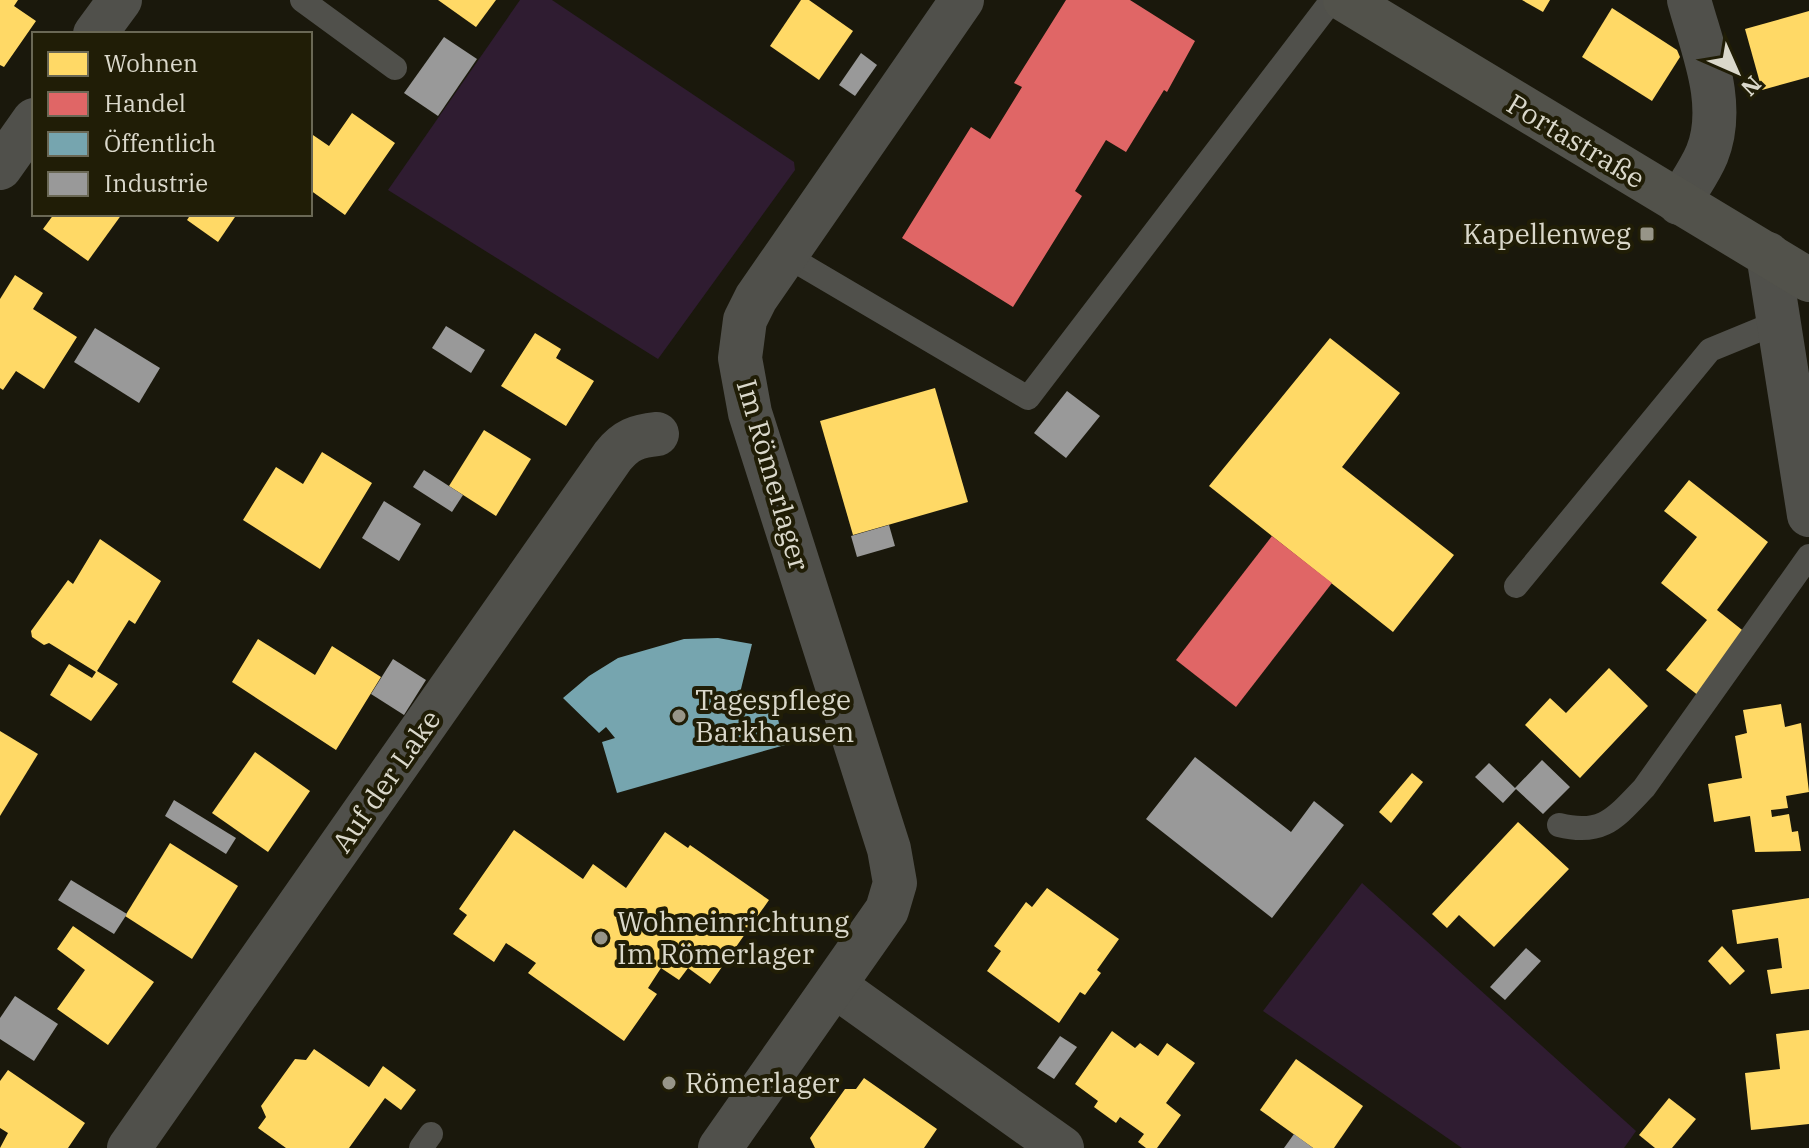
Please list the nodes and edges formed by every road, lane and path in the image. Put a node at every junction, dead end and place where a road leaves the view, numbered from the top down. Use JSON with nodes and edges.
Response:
{"nodes":[{"id":1,"x":120,"y":0,"type":"edge"},
{"id":2,"x":302,"y":0,"type":"edge"},
{"id":3,"x":962,"y":0,"type":"edge"},
{"id":4,"x":1332,"y":0,"type":"edge"},
{"id":5,"x":1345,"y":0,"type":"edge"},
{"id":6,"x":1689,"y":0,"type":"edge"},
{"id":7,"x":96,"y":32,"type":"edge"},
{"id":8,"x":395,"y":68,"type":"dead end"},
{"id":9,"x":32,"y":123,"type":"edge"},
{"id":10,"x":0,"y":168,"type":"edge"},
{"id":11,"x":1679,"y":203,"type":"junction"},
{"id":12,"x":1768,"y":254,"type":"junction"},
{"id":13,"x":785,"y":255,"type":"junction"},
{"id":14,"x":1809,"y":280,"type":"edge"},
{"id":15,"x":1778,"y":322,"type":"junction"},
{"id":16,"x":657,"y":434,"type":"dead end"},
{"id":17,"x":1809,"y":515,"type":"edge"},
{"id":18,"x":1809,"y":556,"type":"edge"},
{"id":19,"x":1516,"y":586,"type":"dead end"},
{"id":20,"x":1559,"y":825,"type":"dead end"},
{"id":21,"x":835,"y":986,"type":"junction"},
{"id":22,"x":129,"y":1148,"type":"edge"},
{"id":23,"x":720,"y":1148,"type":"edge"},
{"id":24,"x":1062,"y":1148,"type":"edge"}],
"edges":[{"from":1,"to":7,"type":"street"},
{"from":2,"to":8,"type":"lane"},
{"from":3,"to":13,"type":"street","name":"Im Römerlager"},
{"from":4,"to":13,"type":"lane"},
{"from":5,"to":11,"type":"main road","name":"Portastraße"},
{"from":6,"to":11,"type":"street"},
{"from":9,"to":10,"type":"street"},
{"from":11,"to":12,"type":"main road","name":"Portastraße"},
{"from":12,"to":14,"type":"main road","name":"Portastraße"},
{"from":12,"to":15,"type":"street"},
{"from":13,"to":21,"type":"street","name":"Im Römerlager"},
{"from":15,"to":17,"type":"street"},
{"from":15,"to":19,"type":"lane"},
{"from":16,"to":22,"type":"street","name":"Auf der Lake"},
{"from":18,"to":20,"type":"lane"},
{"from":21,"to":23,"type":"street","name":"Im Römerlager"},
{"from":21,"to":24,"type":"street"}]}
